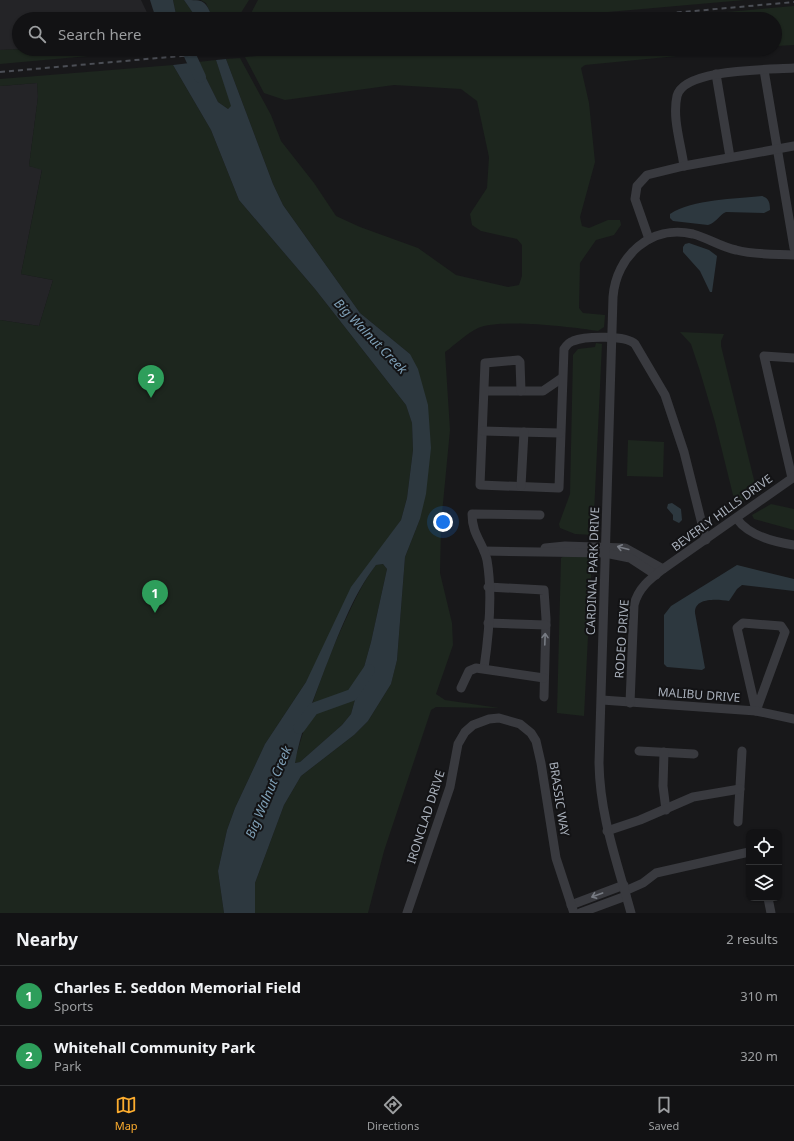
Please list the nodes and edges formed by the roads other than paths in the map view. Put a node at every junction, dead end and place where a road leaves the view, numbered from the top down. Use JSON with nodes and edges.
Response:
{"nodes":[{"id":1,"x":794,"y":68,"type":"edge"},
{"id":2,"x":764,"y":70,"type":"junction"},
{"id":3,"x":716,"y":74,"type":"junction"},
{"id":4,"x":794,"y":146,"type":"edge"},
{"id":5,"x":778,"y":149,"type":"junction"},
{"id":6,"x":730,"y":157,"type":"junction"},
{"id":7,"x":684,"y":166,"type":"junction"},
{"id":8,"x":649,"y":239,"type":"junction"},
{"id":9,"x":794,"y":248,"type":"edge"},
{"id":10,"x":794,"y":255,"type":"edge"},
{"id":11,"x":612,"y":338,"type":"junction"},
{"id":12,"x":794,"y":358,"type":"edge"},
{"id":13,"x":562,"y":378,"type":"junction"},
{"id":14,"x":485,"y":391,"type":"junction"},
{"id":15,"x":521,"y":391,"type":"junction"},
{"id":16,"x":483,"y":431,"type":"junction"},
{"id":17,"x":524,"y":432,"type":"junction"},
{"id":18,"x":560,"y":433,"type":"junction"},
{"id":19,"x":793,"y":477,"type":"edge"},
{"id":20,"x":521,"y":486,"type":"junction"},
{"id":21,"x":540,"y":515,"type":"dead end"},
{"id":22,"x":737,"y":518,"type":"junction"},
{"id":23,"x":706,"y":540,"type":"junction"},
{"id":24,"x":794,"y":545,"type":"edge"},
{"id":25,"x":606,"y":550,"type":"junction"},
{"id":26,"x":484,"y":551,"type":"junction"},
{"id":27,"x":660,"y":572,"type":"junction"},
{"id":28,"x":648,"y":580,"type":"joint"},
{"id":29,"x":488,"y":587,"type":"junction"},
{"id":30,"x":488,"y":623,"type":"junction"},
{"id":31,"x":546,"y":625,"type":"junction"},
{"id":32,"x":484,"y":668,"type":"junction"},
{"id":33,"x":544,"y":678,"type":"junction"},
{"id":34,"x":461,"y":688,"type":"dead end"},
{"id":35,"x":544,"y":697,"type":"dead end"},
{"id":36,"x":602,"y":700,"type":"junction"},
{"id":37,"x":630,"y":702,"type":"junction"},
{"id":38,"x":756,"y":711,"type":"junction"},
{"id":39,"x":489,"y":719,"type":"joint"},
{"id":40,"x":794,"y":719,"type":"edge"},
{"id":41,"x":639,"y":751,"type":"dead end"},
{"id":42,"x":742,"y":751,"type":"dead end"},
{"id":43,"x":664,"y":752,"type":"junction"},
{"id":44,"x":694,"y":754,"type":"dead end"},
{"id":45,"x":740,"y":789,"type":"junction"},
{"id":46,"x":666,"y":810,"type":"junction"},
{"id":47,"x":738,"y":822,"type":"dead end"},
{"id":48,"x":607,"y":830,"type":"junction"},
{"id":49,"x":746,"y":853,"type":"edge"},
{"id":50,"x":625,"y":891,"type":"junction"},
{"id":51,"x":769,"y":901,"type":"edge"},
{"id":52,"x":572,"y":909,"type":"edge"},
{"id":53,"x":407,"y":913,"type":"edge"},
{"id":54,"x":580,"y":913,"type":"edge"},
{"id":55,"x":631,"y":913,"type":"edge"},
{"id":56,"x":771,"y":913,"type":"edge"}],
"edges":[{"from":1,"to":2,"type":"street"},
{"from":2,"to":3,"type":"street"},
{"from":2,"to":5,"type":"street"},
{"from":3,"to":6,"type":"street"},
{"from":3,"to":7,"type":"street"},
{"from":4,"to":5,"type":"street"},
{"from":5,"to":6,"type":"street"},
{"from":5,"to":9,"type":"street"},
{"from":6,"to":7,"type":"street"},
{"from":7,"to":8,"type":"street"},
{"from":8,"to":10,"type":"street"},
{"from":8,"to":11,"type":"street","name":"CARDINAL PARK DRIVE"},
{"from":11,"to":13,"type":"street"},
{"from":11,"to":23,"type":"street"},
{"from":11,"to":25,"type":"street","name":"CARDINAL PARK DRIVE"},
{"from":12,"to":19,"type":"street"},
{"from":13,"to":15,"type":"street"},
{"from":13,"to":18,"type":"street"},
{"from":14,"to":15,"type":"street"},
{"from":14,"to":15,"type":"street"},
{"from":14,"to":16,"type":"street"},
{"from":16,"to":17,"type":"street"},
{"from":16,"to":20,"type":"street"},
{"from":17,"to":18,"type":"street"},
{"from":17,"to":20,"type":"street"},
{"from":18,"to":20,"type":"street"},
{"from":19,"to":22,"type":"street","name":"BEVERLY HILLS DRIVE"},
{"from":21,"to":26,"type":"street"},
{"from":22,"to":23,"type":"street","name":"BEVERLY HILLS DRIVE"},
{"from":22,"to":24,"type":"street"},
{"from":23,"to":27,"type":"street","name":"BEVERLY HILLS DRIVE"},
{"from":25,"to":26,"type":"street"},
{"from":25,"to":27,"type":"street"},
{"from":25,"to":36,"type":"street","name":"CARDINAL PARK DRIVE"},
{"from":26,"to":29,"type":"street"},
{"from":27,"to":28,"type":"street","name":"BEVERLY HILLS DRIVE"},
{"from":28,"to":37,"type":"street","name":"RODEO DRIVE"},
{"from":29,"to":30,"type":"street"},
{"from":29,"to":31,"type":"street"},
{"from":30,"to":31,"type":"street"},
{"from":30,"to":32,"type":"street"},
{"from":33,"to":31,"type":"street","one_way":true},
{"from":32,"to":33,"type":"street"},
{"from":32,"to":34,"type":"street"},
{"from":33,"to":35,"type":"street"},
{"from":36,"to":37,"type":"street","name":"MALIBU DRIVE"},
{"from":36,"to":48,"type":"street","name":"CARDINAL PARK DRIVE"},
{"from":37,"to":38,"type":"street","name":"MALIBU DRIVE"},
{"from":38,"to":38,"type":"street"},
{"from":38,"to":40,"type":"street","name":"MALIBU DRIVE"},
{"from":39,"to":52,"type":"street","name":"BRASSIC WAY"},
{"from":39,"to":53,"type":"street","name":"IRONCLAD DRIVE"},
{"from":41,"to":43,"type":"street"},
{"from":42,"to":45,"type":"street"},
{"from":43,"to":44,"type":"street"},
{"from":43,"to":46,"type":"street"},
{"from":45,"to":46,"type":"street"},
{"from":45,"to":47,"type":"street"},
{"from":46,"to":48,"type":"street"},
{"from":48,"to":50,"type":"street","name":"CARDINAL PARK DRIVE"},
{"from":49,"to":50,"type":"street"},
{"from":50,"to":52,"type":"street","one_way":true},
{"from":50,"to":54,"type":"street"},
{"from":50,"to":55,"type":"street","name":"CARDINAL PARK DRIVE"},
{"from":51,"to":56,"type":"street"}]}
